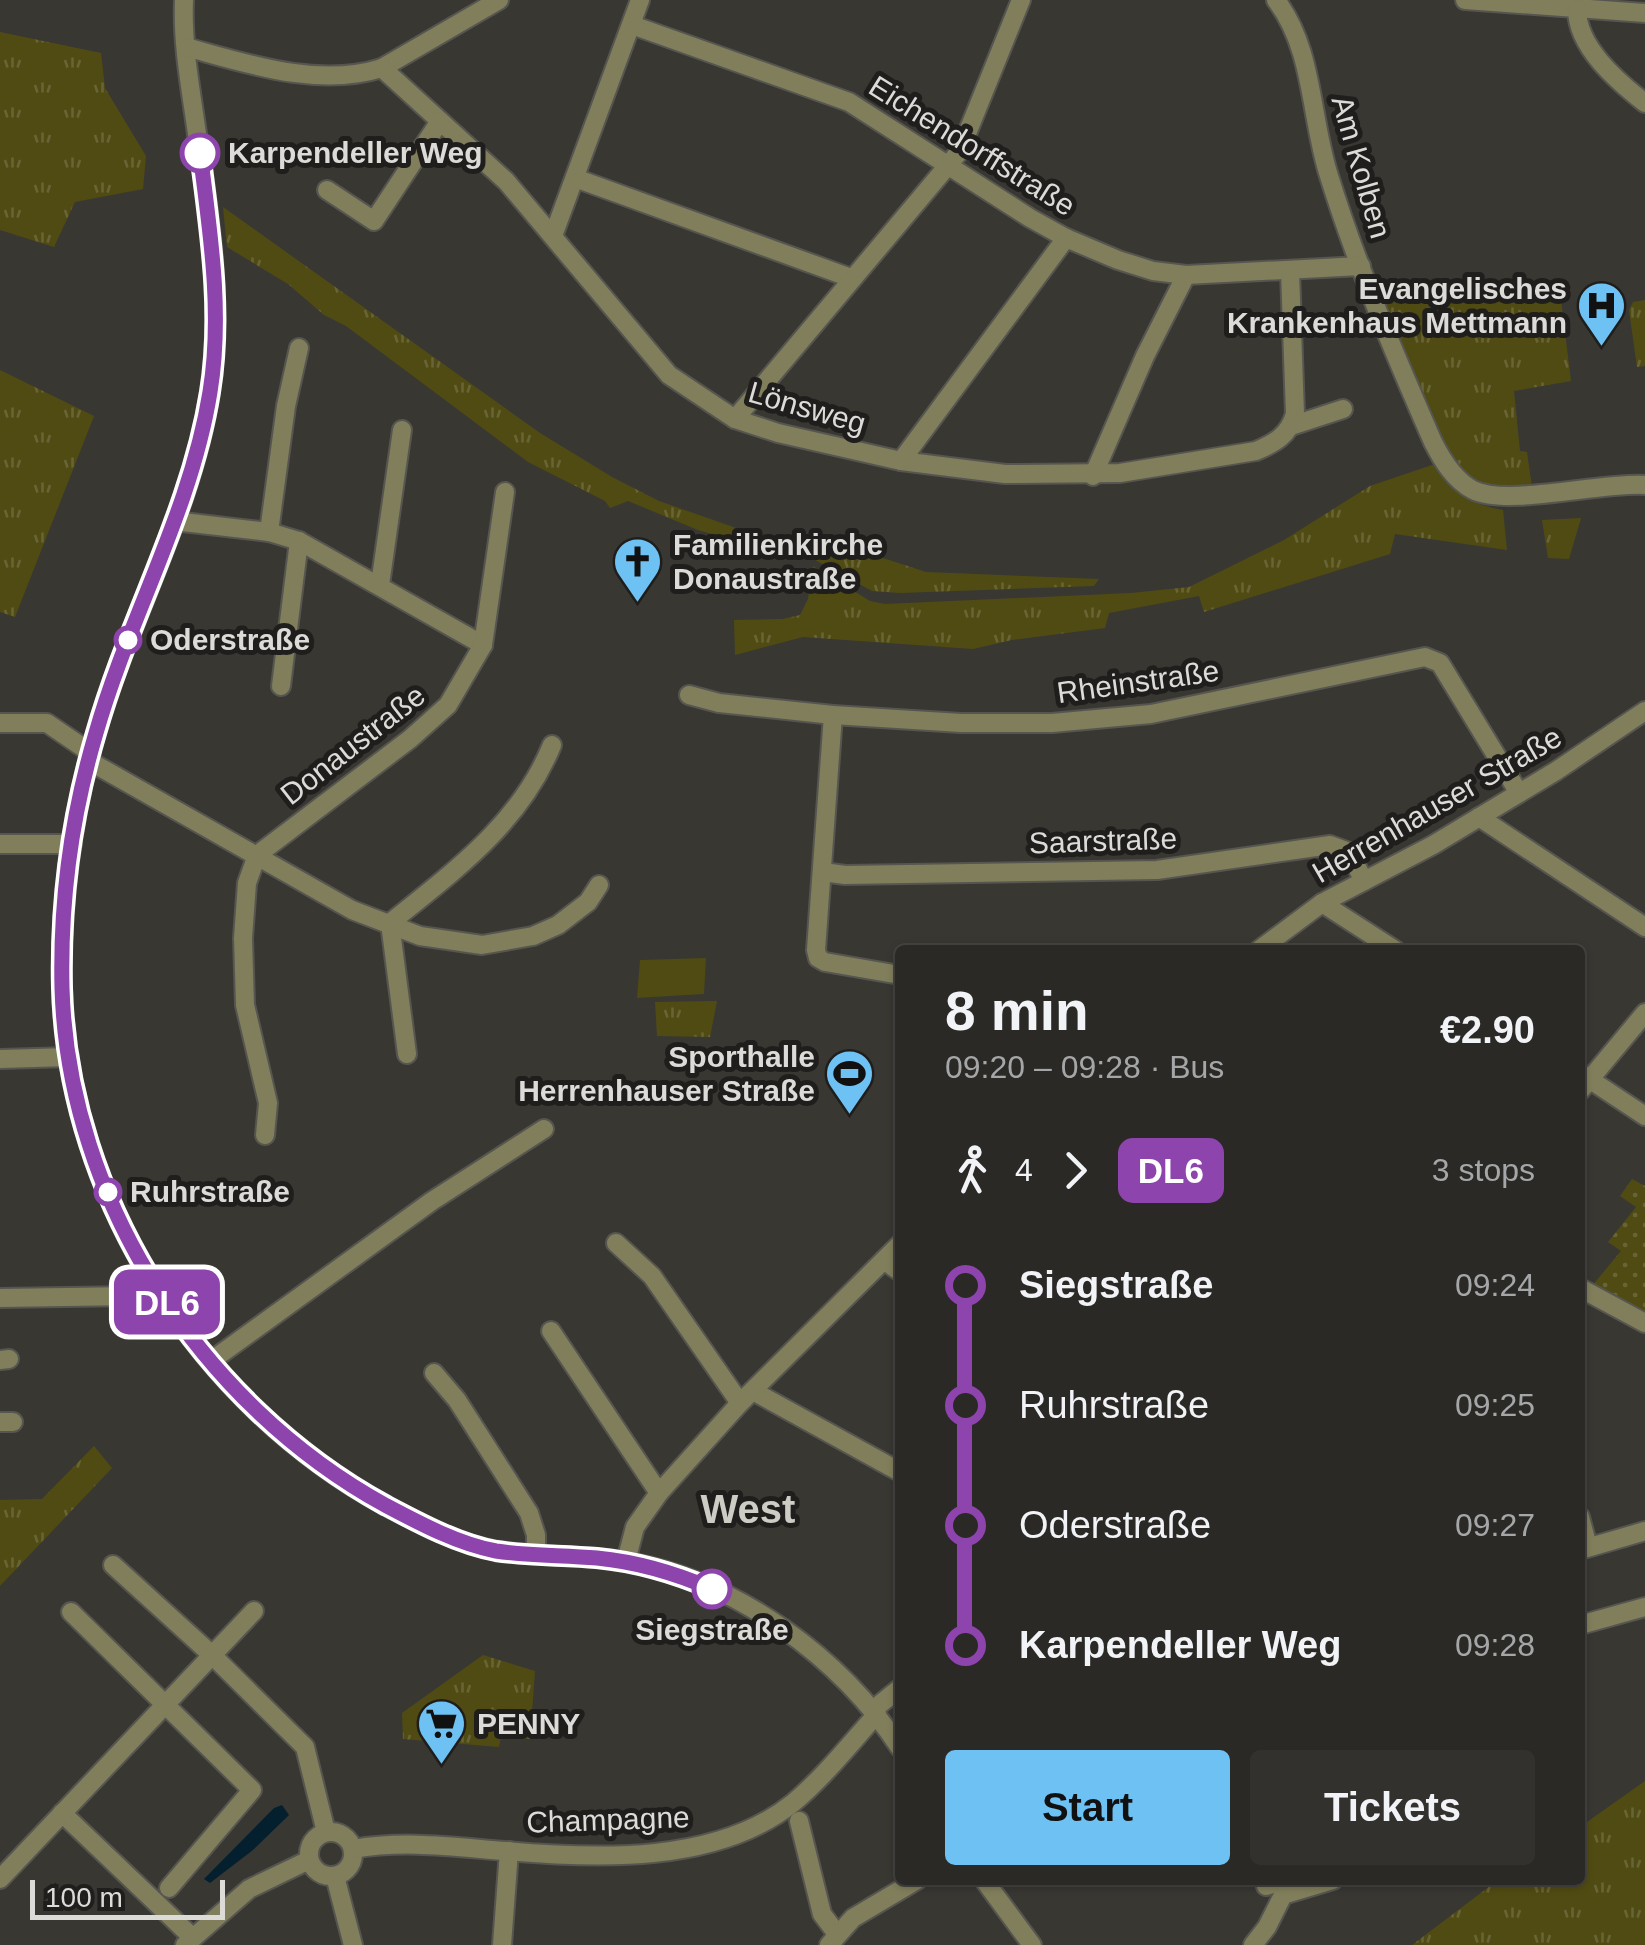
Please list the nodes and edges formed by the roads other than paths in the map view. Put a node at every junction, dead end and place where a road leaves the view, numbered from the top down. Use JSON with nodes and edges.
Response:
{"nodes":[{"id":1,"x":184,"y":0,"type":"edge"},
{"id":2,"x":499,"y":0,"type":"edge"},
{"id":3,"x":640,"y":0,"type":"edge"},
{"id":4,"x":1021,"y":0,"type":"edge"},
{"id":5,"x":1276,"y":0,"type":"edge"},
{"id":6,"x":1466,"y":0,"type":"edge"},
{"id":7,"x":1577,"y":10,"type":"junction"},
{"id":8,"x":1645,"y":13,"type":"edge"},
{"id":9,"x":632,"y":24,"type":"junction"},
{"id":10,"x":186,"y":47,"type":"junction"},
{"id":11,"x":382,"y":68,"type":"junction"},
{"id":12,"x":1645,"y":103,"type":"edge"},
{"id":13,"x":440,"y":120,"type":"junction"},
{"id":14,"x":947,"y":166,"type":"junction"},
{"id":15,"x":575,"y":178,"type":"junction"},
{"id":16,"x":327,"y":190,"type":"dead end"},
{"id":17,"x":553,"y":236,"type":"junction"},
{"id":18,"x":1066,"y":238,"type":"junction"},
{"id":19,"x":1361,"y":266,"type":"junction"},
{"id":20,"x":1290,"y":271,"type":"junction"},
{"id":21,"x":1186,"y":275,"type":"junction"},
{"id":22,"x":851,"y":278,"type":"junction"},
{"id":23,"x":299,"y":348,"type":"dead end"},
{"id":24,"x":1343,"y":409,"type":"dead end"},
{"id":25,"x":735,"y":419,"type":"junction"},
{"id":26,"x":1292,"y":426,"type":"junction"},
{"id":27,"x":402,"y":430,"type":"dead end"},
{"id":28,"x":901,"y":462,"type":"junction"},
{"id":29,"x":1093,"y":476,"type":"junction"},
{"id":30,"x":1645,"y":485,"type":"edge"},
{"id":31,"x":504,"y":492,"type":"dead end"},
{"id":32,"x":174,"y":521,"type":"junction"},
{"id":33,"x":269,"y":532,"type":"junction"},
{"id":34,"x":299,"y":540,"type":"junction"},
{"id":35,"x":380,"y":585,"type":"junction"},
{"id":36,"x":483,"y":645,"type":"junction"},
{"id":37,"x":281,"y":686,"type":"dead end"},
{"id":38,"x":689,"y":695,"type":"dead end"},
{"id":39,"x":1645,"y":711,"type":"edge"},
{"id":40,"x":833,"y":715,"type":"junction"},
{"id":41,"x":0,"y":723,"type":"edge"},
{"id":42,"x":552,"y":746,"type":"dead end"},
{"id":43,"x":90,"y":757,"type":"junction"},
{"id":44,"x":1519,"y":793,"type":"junction"},
{"id":45,"x":1479,"y":817,"type":"junction"},
{"id":46,"x":0,"y":844,"type":"edge"},
{"id":47,"x":72,"y":844,"type":"junction"},
{"id":48,"x":256,"y":855,"type":"junction"},
{"id":49,"x":823,"y":872,"type":"junction"},
{"id":50,"x":1364,"y":881,"type":"junction"},
{"id":51,"x":600,"y":885,"type":"dead end"},
{"id":52,"x":1322,"y":902,"type":"junction"},
{"id":53,"x":390,"y":923,"type":"junction"},
{"id":54,"x":1645,"y":928,"type":"edge"},
{"id":55,"x":1266,"y":945,"type":"edge"},
{"id":56,"x":1387,"y":945,"type":"edge"},
{"id":57,"x":895,"y":974,"type":"edge"},
{"id":58,"x":1645,"y":1013,"type":"edge"},
{"id":59,"x":407,"y":1054,"type":"dead end"},
{"id":60,"x":0,"y":1058,"type":"edge"},
{"id":61,"x":69,"y":1058,"type":"junction"},
{"id":62,"x":1585,"y":1079,"type":"edge"},
{"id":63,"x":1585,"y":1082,"type":"edge"},
{"id":64,"x":1645,"y":1116,"type":"edge"},
{"id":65,"x":544,"y":1129,"type":"dead end"},
{"id":66,"x":265,"y":1135,"type":"dead end"},
{"id":67,"x":616,"y":1243,"type":"dead end"},
{"id":68,"x":895,"y":1249,"type":"edge"},
{"id":69,"x":884,"y":1260,"type":"junction"},
{"id":70,"x":895,"y":1268,"type":"edge"},
{"id":71,"x":155,"y":1284,"type":"junction"},
{"id":72,"x":1585,"y":1291,"type":"edge"},
{"id":73,"x":0,"y":1298,"type":"edge"},
{"id":74,"x":1645,"y":1323,"type":"edge"},
{"id":75,"x":550,"y":1331,"type":"dead end"},
{"id":76,"x":210,"y":1362,"type":"junction"},
{"id":77,"x":434,"y":1373,"type":"dead end"},
{"id":78,"x":746,"y":1397,"type":"junction"},
{"id":79,"x":895,"y":1470,"type":"edge"},
{"id":80,"x":659,"y":1493,"type":"junction"},
{"id":81,"x":1645,"y":1531,"type":"edge"},
{"id":82,"x":1585,"y":1548,"type":"edge"},
{"id":83,"x":536,"y":1554,"type":"junction"},
{"id":84,"x":626,"y":1561,"type":"junction"},
{"id":85,"x":113,"y":1564,"type":"dead end"},
{"id":86,"x":1645,"y":1607,"type":"edge"},
{"id":87,"x":254,"y":1611,"type":"dead end"},
{"id":88,"x":71,"y":1612,"type":"dead end"},
{"id":89,"x":1585,"y":1624,"type":"edge"},
{"id":90,"x":212,"y":1655,"type":"junction"},
{"id":91,"x":895,"y":1693,"type":"edge"},
{"id":92,"x":164,"y":1705,"type":"junction"},
{"id":93,"x":876,"y":1712,"type":"junction"},
{"id":94,"x":895,"y":1740,"type":"edge"},
{"id":95,"x":62,"y":1814,"type":"junction"},
{"id":96,"x":798,"y":1821,"type":"dead end"},
{"id":97,"x":326,"y":1832,"type":"junction"},
{"id":98,"x":353,"y":1849,"type":"junction"},
{"id":99,"x":509,"y":1851,"type":"junction"},
{"id":100,"x":308,"y":1860,"type":"junction"},
{"id":101,"x":336,"y":1876,"type":"junction"},
{"id":102,"x":0,"y":1879,"type":"edge"},
{"id":103,"x":908,"y":1885,"type":"edge"},
{"id":104,"x":988,"y":1885,"type":"edge"},
{"id":105,"x":1277,"y":1885,"type":"edge"},
{"id":106,"x":169,"y":1888,"type":"dead end"},
{"id":107,"x":833,"y":1940,"type":"edge"},
{"id":108,"x":188,"y":1941,"type":"edge"},
{"id":109,"x":353,"y":1945,"type":"edge"},
{"id":110,"x":502,"y":1945,"type":"edge"},
{"id":111,"x":1032,"y":1945,"type":"edge"},
{"id":112,"x":1253,"y":1945,"type":"edge"}],
"edges":[{"from":1,"to":10,"type":"street"},
{"from":2,"to":11,"type":"street"},
{"from":3,"to":9,"type":"street"},
{"from":4,"to":14,"type":"street"},
{"from":5,"to":19,"type":"street","name":"Am Kolben"},
{"from":6,"to":7,"type":"street"},
{"from":7,"to":8,"type":"street"},
{"from":7,"to":12,"type":"street"},
{"from":9,"to":14,"type":"street","name":"Eichendorffstraße"},
{"from":9,"to":15,"type":"street"},
{"from":10,"to":11,"type":"street"},
{"from":10,"to":32,"type":"street"},
{"from":11,"to":13,"type":"street","name":"Lönsweg"},
{"from":13,"to":16,"type":"street"},
{"from":13,"to":17,"type":"street","name":"Lönsweg"},
{"from":14,"to":18,"type":"street","name":"Eichendorffstraße"},
{"from":14,"to":22,"type":"street"},
{"from":15,"to":17,"type":"street"},
{"from":15,"to":22,"type":"street"},
{"from":17,"to":25,"type":"street","name":"Lönsweg"},
{"from":18,"to":21,"type":"street","name":"Eichendorffstraße"},
{"from":18,"to":28,"type":"street"},
{"from":19,"to":20,"type":"street"},
{"from":19,"to":30,"type":"street","name":"Am Kolben"},
{"from":20,"to":21,"type":"street","name":"Eichendorffstraße"},
{"from":20,"to":26,"type":"street"},
{"from":21,"to":29,"type":"street"},
{"from":22,"to":25,"type":"street"},
{"from":23,"to":33,"type":"street"},
{"from":24,"to":26,"type":"street","name":"Lönsweg"},
{"from":25,"to":28,"type":"street","name":"Lönsweg"},
{"from":26,"to":29,"type":"street","name":"Lönsweg"},
{"from":27,"to":35,"type":"street"},
{"from":28,"to":29,"type":"street","name":"Lönsweg"},
{"from":31,"to":36,"type":"street","name":"Donaustraße"},
{"from":32,"to":33,"type":"street"},
{"from":32,"to":43,"type":"street"},
{"from":33,"to":34,"type":"street"},
{"from":34,"to":35,"type":"street"},
{"from":34,"to":37,"type":"street"},
{"from":35,"to":36,"type":"street"},
{"from":36,"to":48,"type":"street","name":"Donaustraße"},
{"from":38,"to":40,"type":"street","name":"Rheinstraße"},
{"from":39,"to":44,"type":"street","name":"Herrenhauser Straße"},
{"from":40,"to":44,"type":"street","name":"Rheinstraße"},
{"from":40,"to":49,"type":"street"},
{"from":41,"to":43,"type":"street"},
{"from":42,"to":53,"type":"street"},
{"from":43,"to":47,"type":"street"},
{"from":43,"to":48,"type":"street"},
{"from":44,"to":45,"type":"street","name":"Herrenhauser Straße"},
{"from":45,"to":50,"type":"street","name":"Herrenhauser Straße"},
{"from":45,"to":54,"type":"street"},
{"from":46,"to":47,"type":"street"},
{"from":47,"to":61,"type":"street"},
{"from":48,"to":53,"type":"street"},
{"from":48,"to":66,"type":"street"},
{"from":49,"to":50,"type":"street","name":"Saarstraße"},
{"from":49,"to":57,"type":"street"},
{"from":50,"to":52,"type":"street","name":"Herrenhauser Straße"},
{"from":51,"to":53,"type":"street"},
{"from":52,"to":55,"type":"street","name":"Herrenhauser Straße"},
{"from":52,"to":56,"type":"street"},
{"from":53,"to":59,"type":"street"},
{"from":58,"to":62,"type":"street"},
{"from":60,"to":61,"type":"street"},
{"from":61,"to":71,"type":"street"},
{"from":63,"to":64,"type":"street"},
{"from":65,"to":76,"type":"street"},
{"from":67,"to":78,"type":"street"},
{"from":68,"to":69,"type":"street"},
{"from":69,"to":70,"type":"street"},
{"from":69,"to":78,"type":"street"},
{"from":71,"to":73,"type":"street"},
{"from":71,"to":76,"type":"street"},
{"from":72,"to":74,"type":"street"},
{"from":75,"to":80,"type":"street"},
{"from":76,"to":83,"type":"street"},
{"from":77,"to":83,"type":"street"},
{"from":78,"to":79,"type":"street"},
{"from":78,"to":80,"type":"street"},
{"from":80,"to":84,"type":"street"},
{"from":81,"to":82,"type":"street"},
{"from":83,"to":84,"type":"street"},
{"from":84,"to":93,"type":"street"},
{"from":85,"to":90,"type":"street"},
{"from":86,"to":89,"type":"street"},
{"from":87,"to":90,"type":"street"},
{"from":88,"to":92,"type":"street"},
{"from":90,"to":92,"type":"street"},
{"from":90,"to":97,"type":"street"},
{"from":91,"to":93,"type":"street","name":"Champagne"},
{"from":92,"to":95,"type":"street"},
{"from":92,"to":106,"type":"street"},
{"from":93,"to":94,"type":"street"},
{"from":93,"to":99,"type":"street","name":"Champagne"},
{"from":95,"to":102,"type":"street"},
{"from":95,"to":108,"type":"street"},
{"from":96,"to":107,"type":"street"},
{"from":97,"to":98,"type":"street"},
{"from":97,"to":100,"type":"street"},
{"from":98,"to":99,"type":"street","name":"Champagne"},
{"from":98,"to":101,"type":"street"},
{"from":99,"to":110,"type":"street"},
{"from":100,"to":101,"type":"street"},
{"from":100,"to":108,"type":"street"},
{"from":101,"to":109,"type":"street"},
{"from":103,"to":107,"type":"street"},
{"from":104,"to":111,"type":"street"},
{"from":105,"to":112,"type":"street"}]}
